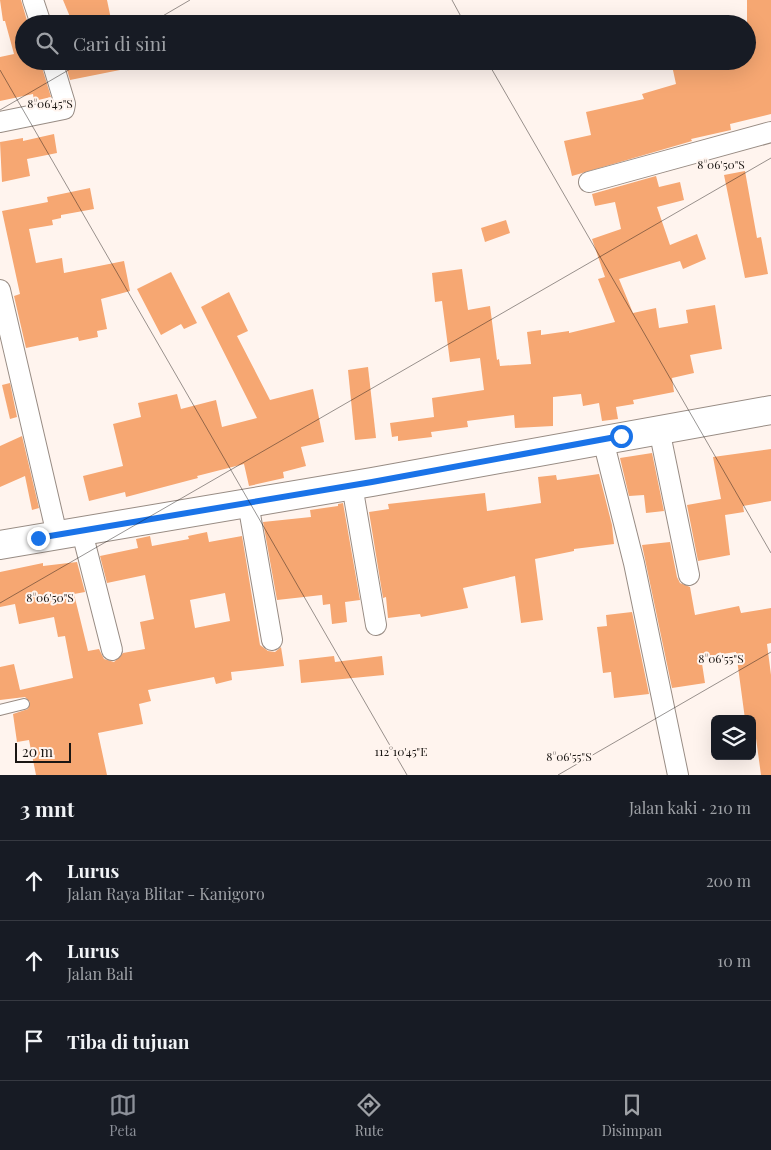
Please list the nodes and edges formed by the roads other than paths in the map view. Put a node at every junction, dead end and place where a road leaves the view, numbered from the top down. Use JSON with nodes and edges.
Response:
{"nodes":[{"id":1,"x":34,"y":0,"type":"edge"},
{"id":2,"x":38,"y":15,"type":"edge"},
{"id":3,"x":55,"y":70,"type":"edge"},
{"id":4,"x":0,"y":122,"type":"edge"},
{"id":5,"x":771,"y":132,"type":"edge"},
{"id":6,"x":589,"y":182,"type":"dead end"},
{"id":7,"x":0,"y":290,"type":"edge"},
{"id":8,"x":771,"y":410,"type":"edge"},
{"id":9,"x":659,"y":429,"type":"junction"},
{"id":10,"x":603,"y":440,"type":"junction"},
{"id":11,"x":352,"y":485,"type":"junction"},
{"id":12,"x":248,"y":503,"type":"junction"},
{"id":13,"x":69,"y":534,"type":"junction"},
{"id":14,"x":0,"y":545,"type":"edge"},
{"id":15,"x":689,"y":574,"type":"dead end"},
{"id":16,"x":376,"y":625,"type":"dead end"},
{"id":17,"x":272,"y":640,"type":"dead end"},
{"id":18,"x":112,"y":650,"type":"dead end"},
{"id":19,"x":24,"y":704,"type":"dead end"},
{"id":20,"x":0,"y":710,"type":"edge"},
{"id":21,"x":678,"y":775,"type":"edge"}],
"edges":[{"from":1,"to":2,"type":"street"},
{"from":3,"to":4,"type":"street"},
{"from":5,"to":6,"type":"street"},
{"from":7,"to":13,"type":"street"},
{"from":8,"to":9,"type":"main road"},
{"from":9,"to":10,"type":"main road"},
{"from":9,"to":15,"type":"street"},
{"from":10,"to":11,"type":"main road"},
{"from":10,"to":21,"type":"street"},
{"from":11,"to":12,"type":"main road"},
{"from":11,"to":16,"type":"street"},
{"from":12,"to":13,"type":"main road"},
{"from":12,"to":17,"type":"street"},
{"from":13,"to":14,"type":"main road"},
{"from":13,"to":18,"type":"street"},
{"from":19,"to":20,"type":"lane"}]}
